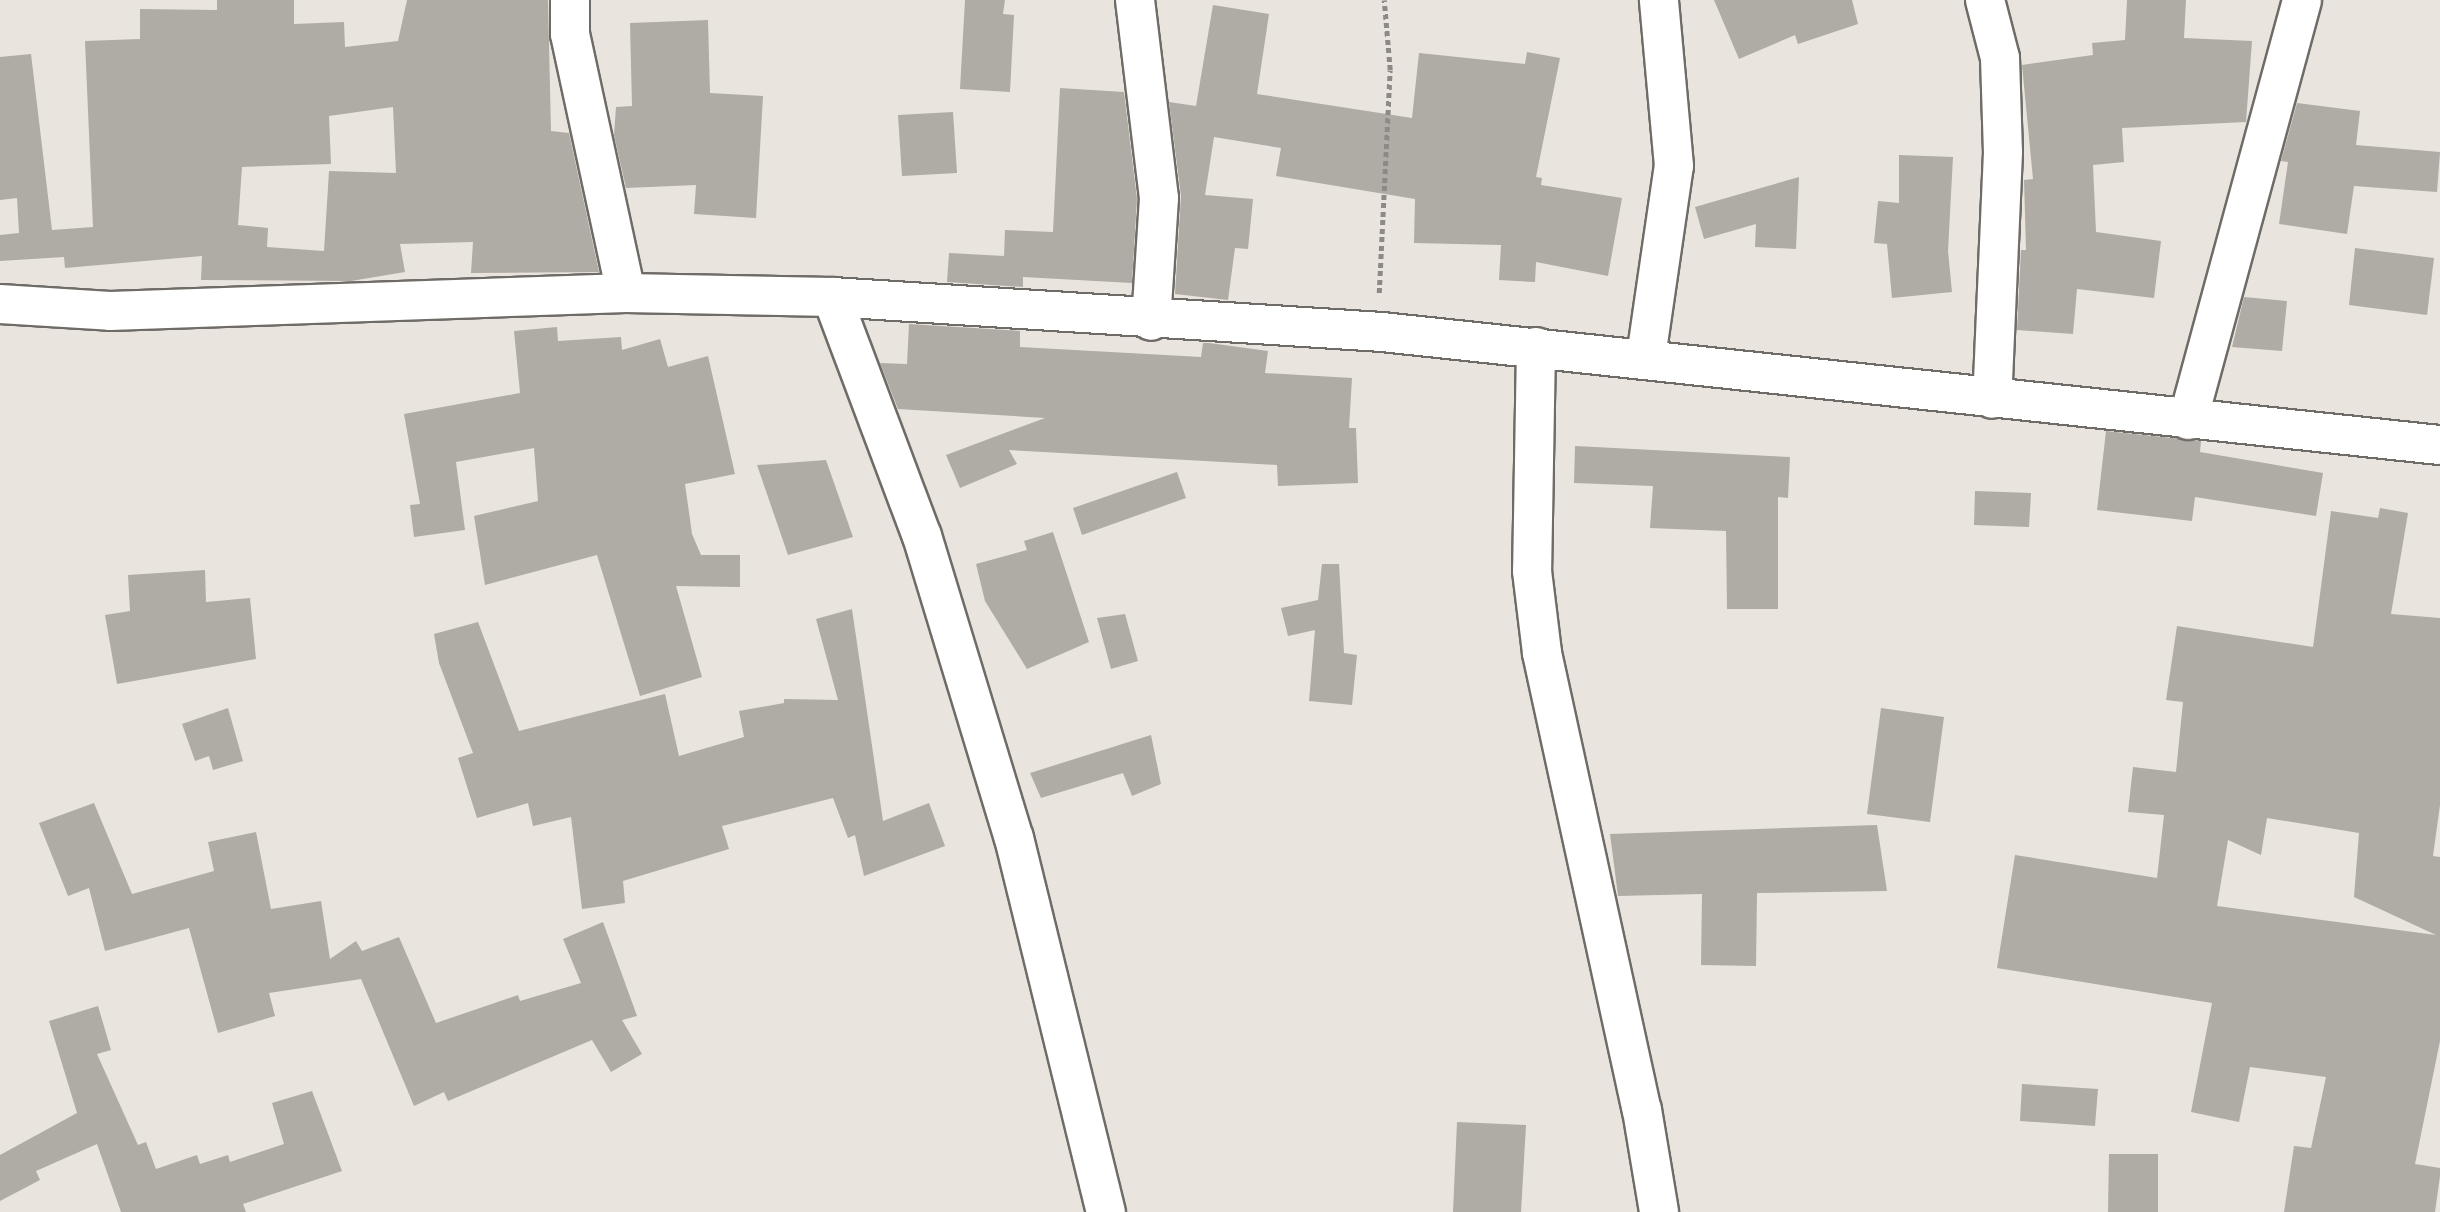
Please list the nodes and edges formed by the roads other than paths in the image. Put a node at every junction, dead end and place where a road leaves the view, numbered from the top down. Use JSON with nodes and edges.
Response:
{"nodes":[{"id":1,"x":570,"y":0,"type":"edge"},
{"id":2,"x":1135,"y":0,"type":"edge"},
{"id":3,"x":1660,"y":0,"type":"edge"},
{"id":4,"x":1985,"y":0,"type":"edge"},
{"id":5,"x":2302,"y":0,"type":"edge"},
{"id":6,"x":626,"y":293,"type":"junction"},
{"id":7,"x":832,"y":297,"type":"junction"},
{"id":8,"x":0,"y":304,"type":"edge"},
{"id":9,"x":1151,"y":321,"type":"junction"},
{"id":10,"x":1536,"y":347,"type":"junction"},
{"id":11,"x":1646,"y":357,"type":"junction"},
{"id":12,"x":1992,"y":399,"type":"junction"},
{"id":13,"x":2188,"y":420,"type":"junction"},
{"id":14,"x":2440,"y":445,"type":"edge"},
{"id":15,"x":1106,"y":1212,"type":"edge"},
{"id":16,"x":1659,"y":1212,"type":"edge"}],
"edges":[{"from":1,"to":6,"type":"street"},
{"from":2,"to":9,"type":"street"},
{"from":3,"to":11,"type":"street"},
{"from":4,"to":12,"type":"street"},
{"from":5,"to":13,"type":"street"},
{"from":6,"to":7,"type":"street"},
{"from":6,"to":8,"type":"street"},
{"from":7,"to":9,"type":"street"},
{"from":7,"to":15,"type":"street"},
{"from":9,"to":10,"type":"street"},
{"from":10,"to":11,"type":"street"},
{"from":10,"to":16,"type":"street"},
{"from":11,"to":12,"type":"street"},
{"from":12,"to":13,"type":"street"},
{"from":13,"to":14,"type":"street"}]}
